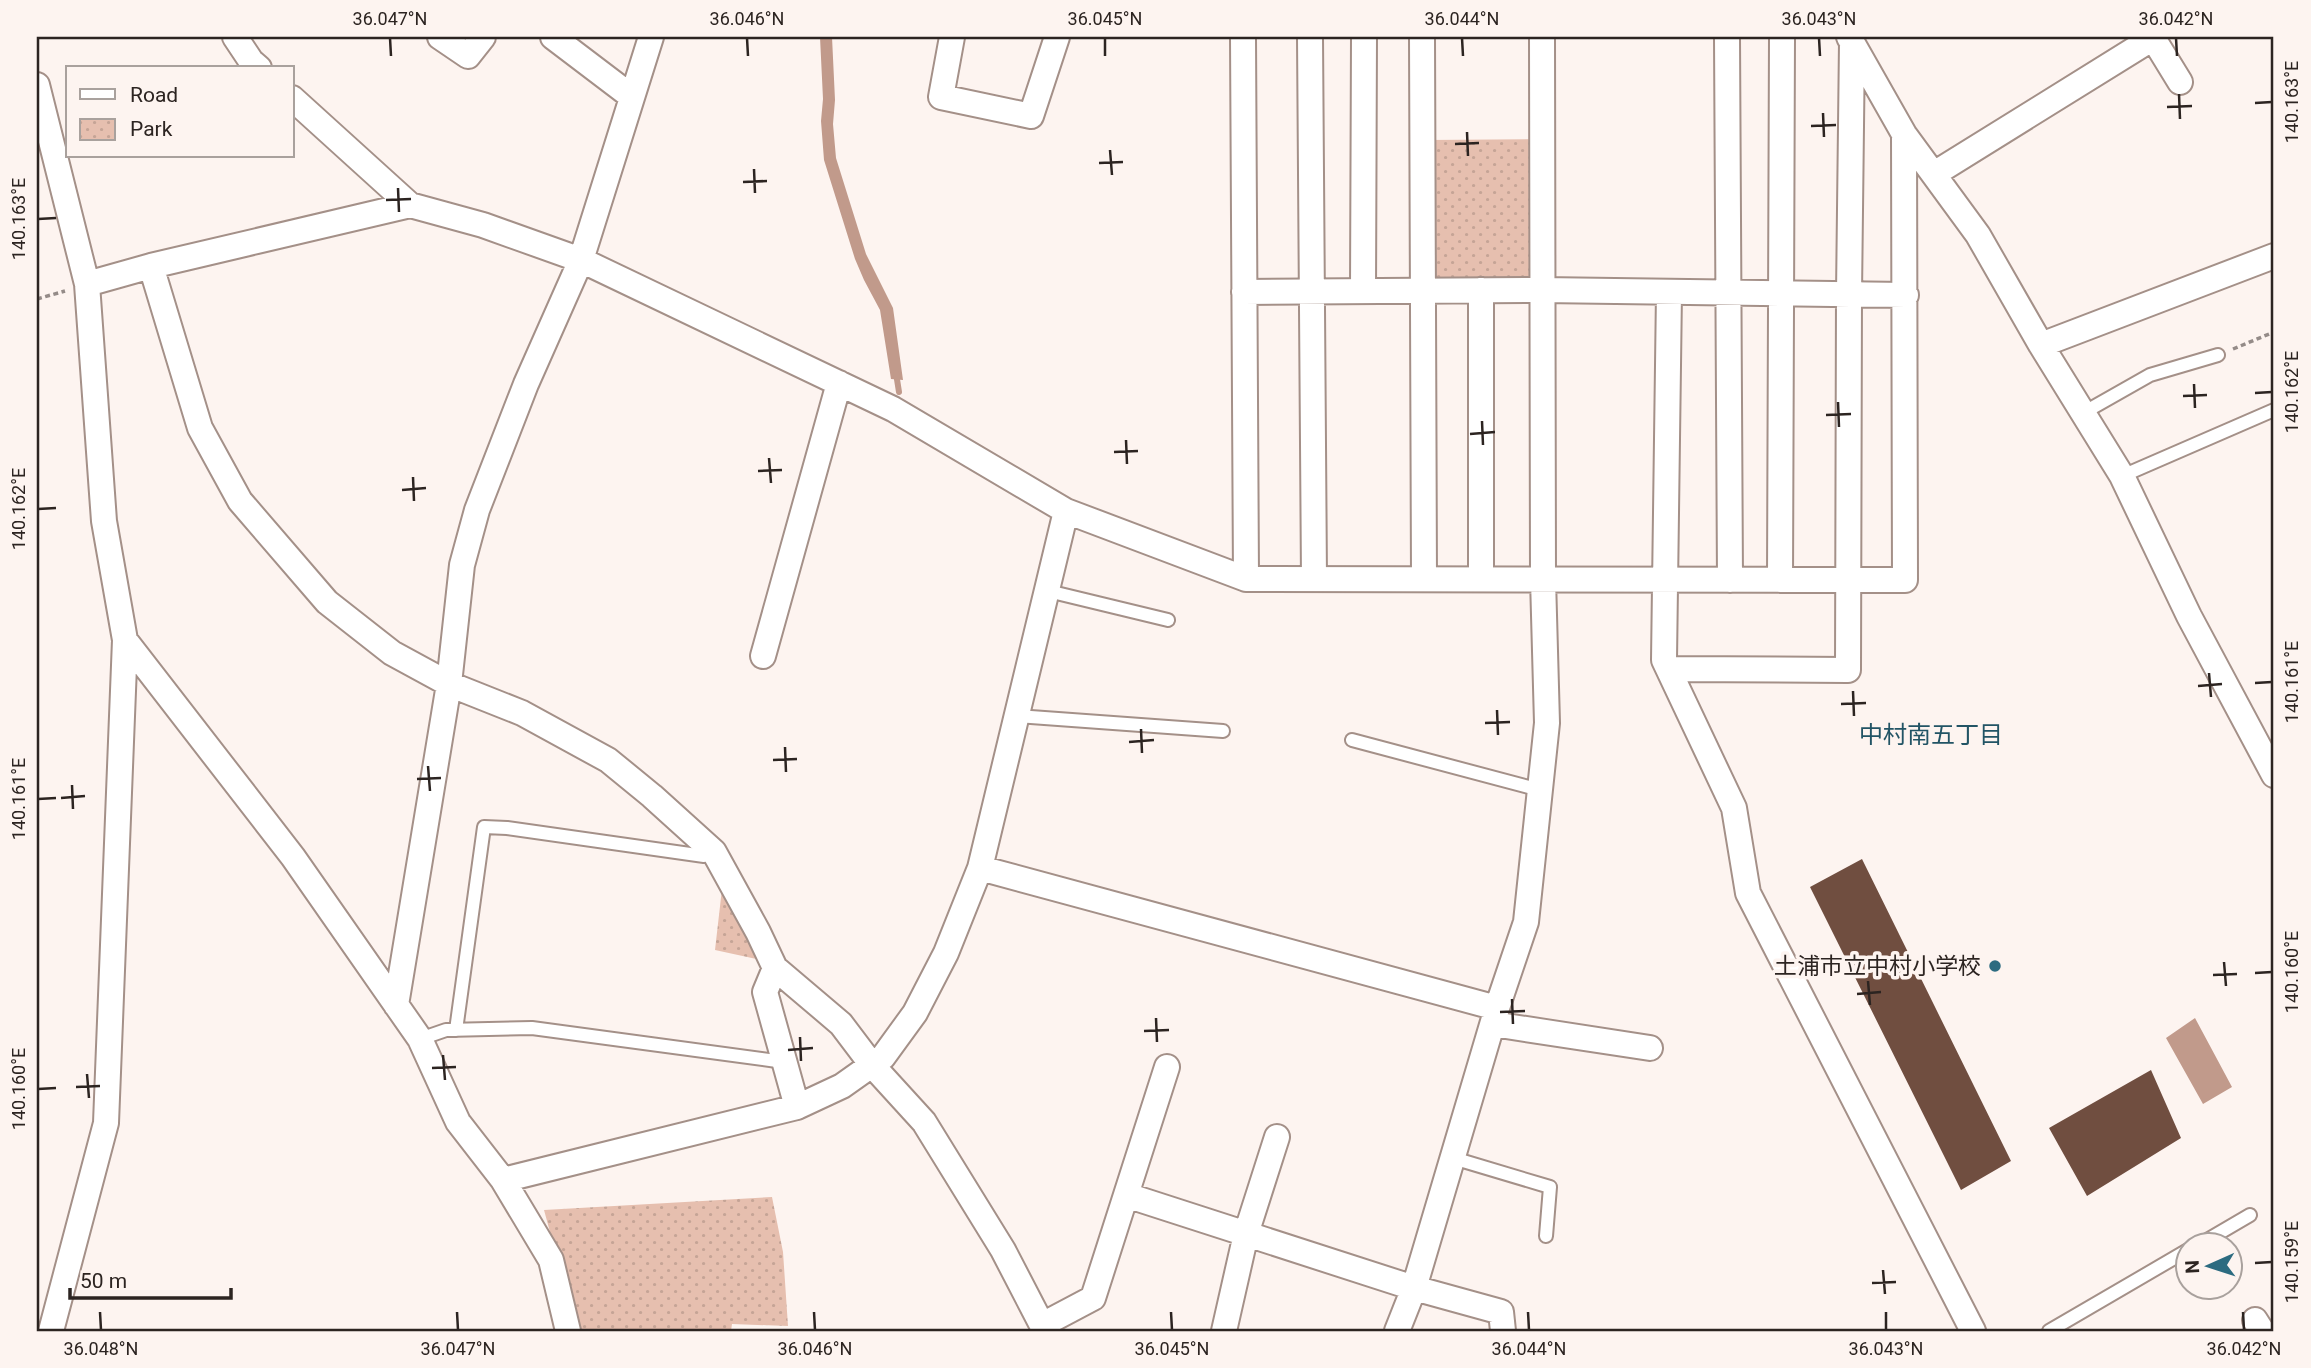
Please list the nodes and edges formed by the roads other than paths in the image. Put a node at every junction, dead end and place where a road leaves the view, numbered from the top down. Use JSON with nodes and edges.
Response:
{"nodes":[{"id":1,"x":235,"y":37,"type":"edge"},
{"id":2,"x":440,"y":37,"type":"edge"},
{"id":3,"x":483,"y":37,"type":"edge"},
{"id":4,"x":553,"y":37,"type":"edge"},
{"id":5,"x":651,"y":37,"type":"edge"},
{"id":6,"x":952,"y":37,"type":"edge"},
{"id":7,"x":1057,"y":37,"type":"edge"},
{"id":8,"x":1243,"y":37,"type":"edge"},
{"id":9,"x":1310,"y":37,"type":"edge"},
{"id":10,"x":1364,"y":37,"type":"edge"},
{"id":11,"x":1422,"y":37,"type":"edge"},
{"id":12,"x":1542,"y":37,"type":"edge"},
{"id":13,"x":1727,"y":37,"type":"edge"},
{"id":14,"x":1782,"y":37,"type":"edge"},
{"id":15,"x":1850,"y":39,"type":"edge"},
{"id":16,"x":257,"y":66,"type":"edge"},
{"id":17,"x":2180,"y":82,"type":"dead end"},
{"id":18,"x":37,"y":85,"type":"edge"},
{"id":19,"x":632,"y":97,"type":"junction"},
{"id":20,"x":294,"y":100,"type":"edge"},
{"id":21,"x":1904,"y":134,"type":"junction"},
{"id":22,"x":1934,"y":174,"type":"junction"},
{"id":23,"x":410,"y":205,"type":"junction"},
{"id":24,"x":2274,"y":257,"type":"edge"},
{"id":25,"x":581,"y":260,"type":"junction"},
{"id":26,"x":151,"y":266,"type":"junction"},
{"id":27,"x":87,"y":284,"type":"junction"},
{"id":28,"x":1424,"y":290,"type":"junction"},
{"id":29,"x":1481,"y":290,"type":"junction"},
{"id":30,"x":1542,"y":290,"type":"junction"},
{"id":31,"x":1312,"y":291,"type":"junction"},
{"id":32,"x":1363,"y":291,"type":"junction"},
{"id":33,"x":1244,"y":292,"type":"junction"},
{"id":34,"x":1668,"y":292,"type":"junction"},
{"id":35,"x":1729,"y":293,"type":"junction"},
{"id":36,"x":1781,"y":294,"type":"junction"},
{"id":37,"x":1849,"y":294,"type":"junction"},
{"id":38,"x":1906,"y":295,"type":"junction"},
{"id":39,"x":2041,"y":345,"type":"junction"},
{"id":40,"x":2218,"y":355,"type":"road end"},
{"id":41,"x":839,"y":383,"type":"junction"},
{"id":42,"x":2274,"y":410,"type":"edge"},
{"id":43,"x":2083,"y":413,"type":"junction"},
{"id":44,"x":2122,"y":476,"type":"junction"},
{"id":45,"x":1066,"y":511,"type":"junction"},
{"id":46,"x":1246,"y":579,"type":"junction"},
{"id":47,"x":1314,"y":579,"type":"junction"},
{"id":48,"x":1424,"y":579,"type":"junction"},
{"id":49,"x":1481,"y":579,"type":"junction"},
{"id":50,"x":1543,"y":579,"type":"junction"},
{"id":51,"x":1667,"y":580,"type":"junction"},
{"id":52,"x":1730,"y":580,"type":"junction"},
{"id":53,"x":1780,"y":580,"type":"junction"},
{"id":54,"x":1848,"y":580,"type":"junction"},
{"id":55,"x":1048,"y":591,"type":"junction"},
{"id":56,"x":1168,"y":620,"type":"dead end"},
{"id":57,"x":125,"y":640,"type":"junction"},
{"id":58,"x":763,"y":656,"type":"dead end"},
{"id":59,"x":1669,"y":669,"type":"junction"},
{"id":60,"x":449,"y":684,"type":"junction"},
{"id":61,"x":1017,"y":716,"type":"junction"},
{"id":62,"x":1223,"y":731,"type":"dead end"},
{"id":63,"x":1352,"y":740,"type":"dead end"},
{"id":64,"x":2274,"y":775,"type":"edge"},
{"id":65,"x":1540,"y":790,"type":"junction"},
{"id":66,"x":713,"y":852,"type":"junction"},
{"id":67,"x":980,"y":868,"type":"junction"},
{"id":68,"x":775,"y":968,"type":"junction"},
{"id":69,"x":396,"y":1005,"type":"junction"},
{"id":70,"x":1495,"y":1016,"type":"junction"},
{"id":71,"x":456,"y":1030,"type":"junction"},
{"id":72,"x":421,"y":1039,"type":"junction"},
{"id":73,"x":1650,"y":1048,"type":"dead end"},
{"id":74,"x":784,"y":1062,"type":"junction"},
{"id":75,"x":872,"y":1065,"type":"junction"},
{"id":76,"x":1167,"y":1067,"type":"dead end"},
{"id":77,"x":797,"y":1107,"type":"junction"},
{"id":78,"x":1277,"y":1136,"type":"dead end"},
{"id":79,"x":1452,"y":1158,"type":"junction"},
{"id":80,"x":503,"y":1180,"type":"junction"},
{"id":81,"x":1126,"y":1195,"type":"junction"},
{"id":82,"x":2250,"y":1215,"type":"dead end"},
{"id":83,"x":2220,"y":1232,"type":"edge"},
{"id":84,"x":1247,"y":1234,"type":"junction"},
{"id":85,"x":1546,"y":1236,"type":"dead end"},
{"id":86,"x":2174,"y":1259,"type":"edge"},
{"id":87,"x":1414,"y":1288,"type":"junction"},
{"id":88,"x":1044,"y":1328,"type":"edge"},
{"id":89,"x":51,"y":1331,"type":"edge"},
{"id":90,"x":568,"y":1331,"type":"edge"},
{"id":91,"x":1223,"y":1331,"type":"edge"},
{"id":92,"x":1397,"y":1331,"type":"edge"},
{"id":93,"x":1503,"y":1331,"type":"edge"},
{"id":94,"x":1973,"y":1331,"type":"edge"},
{"id":95,"x":2049,"y":1331,"type":"edge"}],
"edges":[{"from":1,"to":16,"type":"street"},
{"from":2,"to":3,"type":"street"},
{"from":4,"to":19,"type":"street"},
{"from":5,"to":19,"type":"street"},
{"from":6,"to":7,"type":"street"},
{"from":8,"to":33,"type":"street"},
{"from":9,"to":31,"type":"street"},
{"from":10,"to":32,"type":"street"},
{"from":11,"to":28,"type":"street"},
{"from":12,"to":30,"type":"street"},
{"from":13,"to":35,"type":"street"},
{"from":14,"to":36,"type":"street"},
{"from":15,"to":21,"type":"street"},
{"from":15,"to":37,"type":"street"},
{"from":17,"to":22,"type":"street"},
{"from":18,"to":27,"type":"street"},
{"from":19,"to":25,"type":"street"},
{"from":20,"to":23,"type":"street"},
{"from":21,"to":22,"type":"street"},
{"from":21,"to":38,"type":"street"},
{"from":22,"to":39,"type":"street"},
{"from":23,"to":25,"type":"street"},
{"from":23,"to":26,"type":"street"},
{"from":24,"to":39,"type":"street"},
{"from":25,"to":41,"type":"street"},
{"from":25,"to":60,"type":"street"},
{"from":26,"to":27,"type":"street"},
{"from":26,"to":60,"type":"street"},
{"from":27,"to":57,"type":"street"},
{"from":28,"to":29,"type":"street"},
{"from":28,"to":32,"type":"street"},
{"from":28,"to":48,"type":"street"},
{"from":29,"to":30,"type":"street"},
{"from":29,"to":49,"type":"street"},
{"from":30,"to":34,"type":"street"},
{"from":30,"to":50,"type":"street"},
{"from":31,"to":32,"type":"street"},
{"from":31,"to":33,"type":"street"},
{"from":31,"to":47,"type":"street"},
{"from":33,"to":46,"type":"street"},
{"from":34,"to":35,"type":"street"},
{"from":34,"to":51,"type":"street"},
{"from":35,"to":36,"type":"street"},
{"from":35,"to":52,"type":"street"},
{"from":36,"to":37,"type":"street"},
{"from":36,"to":53,"type":"street"},
{"from":37,"to":38,"type":"street"},
{"from":37,"to":54,"type":"street"},
{"from":38,"to":54,"type":"street"},
{"from":39,"to":43,"type":"street"},
{"from":40,"to":43,"type":"lane"},
{"from":41,"to":45,"type":"street"},
{"from":41,"to":58,"type":"street"},
{"from":42,"to":44,"type":"lane"},
{"from":43,"to":44,"type":"street"},
{"from":44,"to":64,"type":"street"},
{"from":45,"to":46,"type":"street"},
{"from":45,"to":55,"type":"street"},
{"from":46,"to":47,"type":"street"},
{"from":47,"to":48,"type":"street"},
{"from":48,"to":49,"type":"street"},
{"from":49,"to":50,"type":"street"},
{"from":50,"to":51,"type":"street"},
{"from":50,"to":65,"type":"street"},
{"from":51,"to":52,"type":"street"},
{"from":51,"to":59,"type":"street"},
{"from":52,"to":53,"type":"street"},
{"from":53,"to":54,"type":"street"},
{"from":54,"to":59,"type":"street"},
{"from":55,"to":56,"type":"lane"},
{"from":55,"to":61,"type":"street"},
{"from":57,"to":69,"type":"street"},
{"from":57,"to":89,"type":"street"},
{"from":59,"to":94,"type":"street"},
{"from":60,"to":66,"type":"street"},
{"from":60,"to":69,"type":"street"},
{"from":61,"to":62,"type":"lane"},
{"from":61,"to":67,"type":"street"},
{"from":63,"to":65,"type":"lane"},
{"from":65,"to":70,"type":"street"},
{"from":66,"to":68,"type":"street"},
{"from":66,"to":71,"type":"lane"},
{"from":67,"to":70,"type":"street"},
{"from":67,"to":75,"type":"street"},
{"from":68,"to":74,"type":"street"},
{"from":68,"to":75,"type":"street"},
{"from":69,"to":72,"type":"street"},
{"from":70,"to":73,"type":"street"},
{"from":70,"to":79,"type":"street"},
{"from":71,"to":72,"type":"lane"},
{"from":71,"to":74,"type":"lane"},
{"from":72,"to":80,"type":"street"},
{"from":74,"to":77,"type":"street"},
{"from":75,"to":77,"type":"street"},
{"from":75,"to":88,"type":"street"},
{"from":76,"to":81,"type":"street"},
{"from":77,"to":80,"type":"street"},
{"from":78,"to":84,"type":"street"},
{"from":79,"to":85,"type":"lane"},
{"from":79,"to":87,"type":"street"},
{"from":80,"to":90,"type":"street"},
{"from":81,"to":84,"type":"street"},
{"from":81,"to":88,"type":"street"},
{"from":82,"to":83,"type":"lane"},
{"from":84,"to":87,"type":"street"},
{"from":84,"to":91,"type":"street"},
{"from":86,"to":95,"type":"lane"},
{"from":87,"to":92,"type":"street"},
{"from":87,"to":93,"type":"street"}]}
